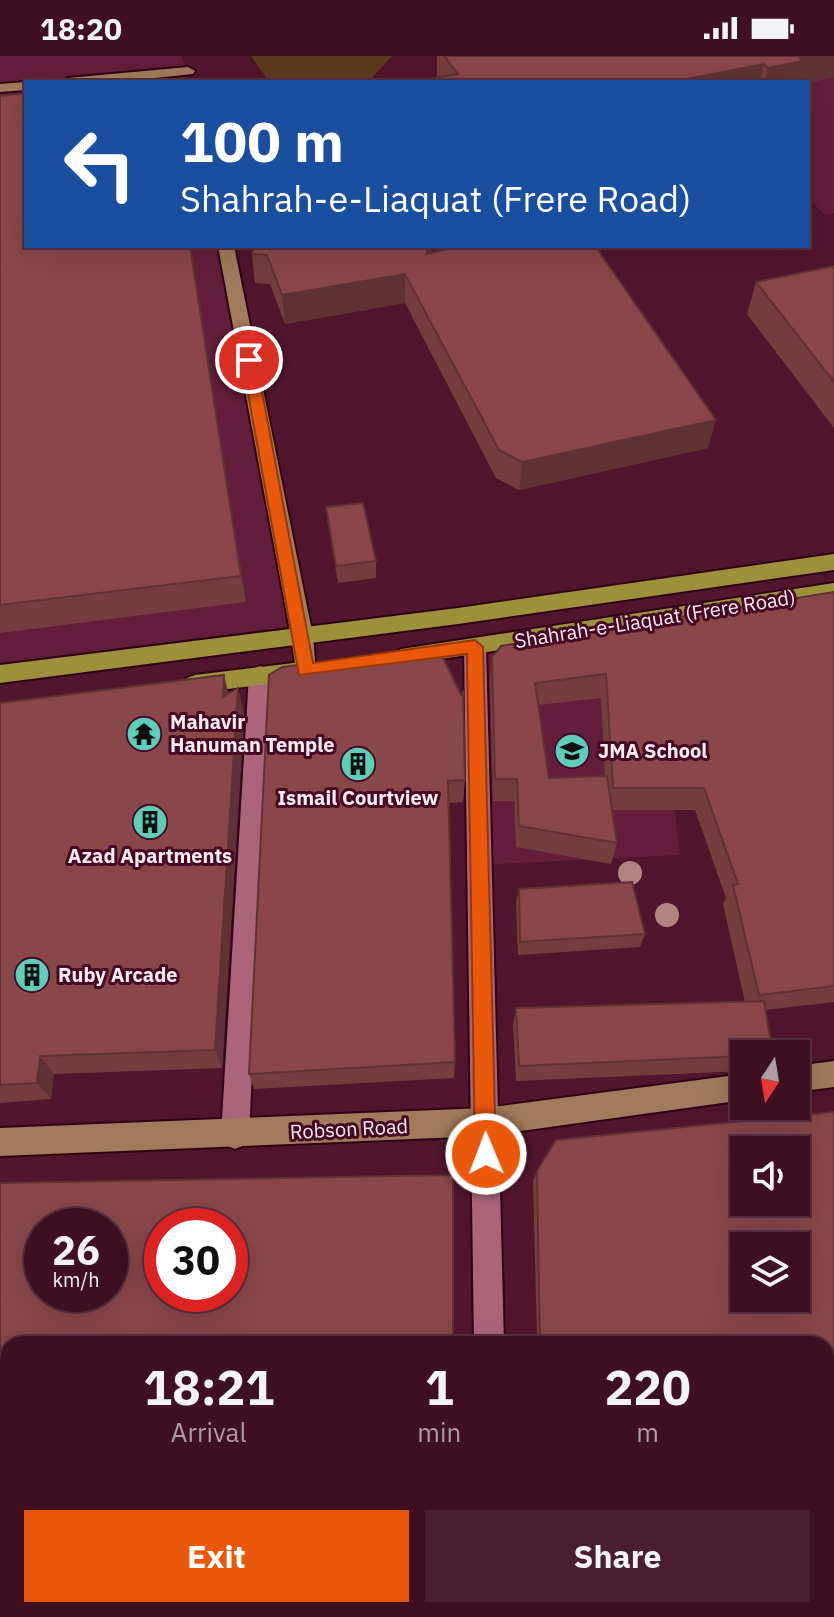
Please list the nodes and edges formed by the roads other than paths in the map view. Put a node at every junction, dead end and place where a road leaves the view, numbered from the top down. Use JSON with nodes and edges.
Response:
{"nodes":[{"id":1,"x":187,"y":70,"type":"edge"},
{"id":2,"x":88,"y":80,"type":"edge"},
{"id":3,"x":24,"y":86,"type":"edge"},
{"id":4,"x":0,"y":88,"type":"edge"},
{"id":5,"x":226,"y":248,"type":"edge"},
{"id":6,"x":834,"y":562,"type":"edge"},
{"id":7,"x":834,"y":591,"type":"edge"},
{"id":8,"x":302,"y":636,"type":"junction"},
{"id":9,"x":475,"y":647,"type":"junction"},
{"id":10,"x":382,"y":660,"type":"edge"},
{"id":11,"x":313,"y":670,"type":"joint"},
{"id":12,"x":0,"y":674,"type":"edge"},
{"id":13,"x":260,"y":675,"type":"junction"},
{"id":14,"x":168,"y":687,"type":"edge"},
{"id":15,"x":834,"y":1074,"type":"edge"},
{"id":16,"x":810,"y":1077,"type":"edge"},
{"id":17,"x":730,"y":1089,"type":"edge"},
{"id":18,"x":485,"y":1122,"type":"junction"},
{"id":19,"x":235,"y":1135,"type":"junction"},
{"id":20,"x":0,"y":1142,"type":"edge"},
{"id":21,"x":489,"y":1336,"type":"edge"}],
"edges":[{"from":1,"to":2,"type":"street"},
{"from":3,"to":4,"type":"street"},
{"from":5,"to":8,"type":"street"},
{"from":6,"to":8,"type":"main road","name":"Shahrah-e-Liaquat (Frere Road)"},
{"from":7,"to":9,"type":"main road","name":"Shahrah-e-Liaquat (Frere Road)"},
{"from":8,"to":11,"type":"street"},
{"from":8,"to":12,"type":"main road","name":"Shahrah-e-Liaquat (Frere Road)"},
{"from":9,"to":10,"type":"main road","name":"Shahrah-e-Liaquat (Frere Road)"},
{"from":9,"to":18,"type":"street"},
{"from":11,"to":13,"type":"main road"},
{"from":13,"to":14,"type":"main road"},
{"from":13,"to":19,"type":"street"},
{"from":15,"to":16,"type":"street"},
{"from":17,"to":18,"type":"street","name":"Robson Road"},
{"from":18,"to":19,"type":"street","name":"Robson Road"},
{"from":18,"to":21,"type":"street"},
{"from":19,"to":20,"type":"street","name":"Robson Road"}]}
